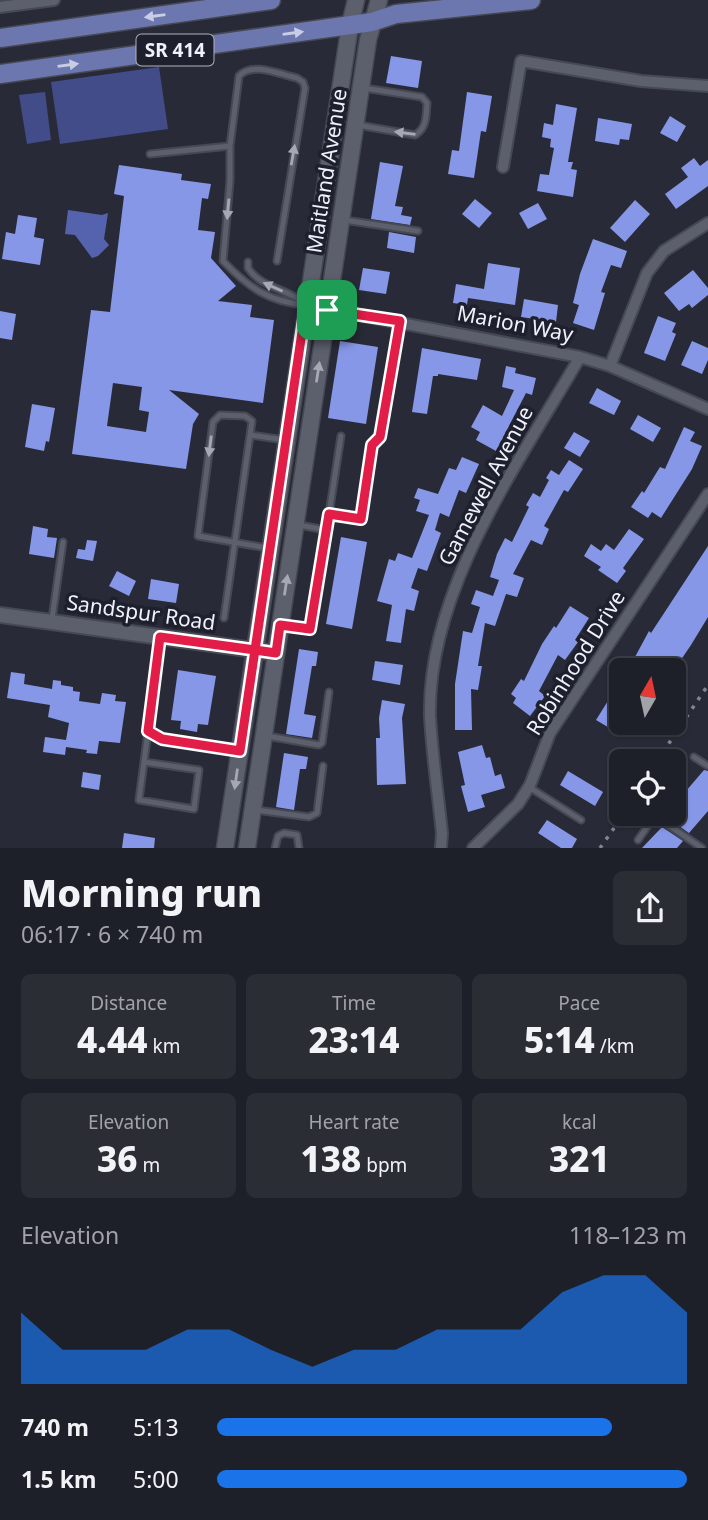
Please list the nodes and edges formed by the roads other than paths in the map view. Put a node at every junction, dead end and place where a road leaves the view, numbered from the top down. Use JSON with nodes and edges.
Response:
{"nodes":[{"id":1,"x":54,"y":0,"type":"edge"},
{"id":2,"x":271,"y":0,"type":"edge"},
{"id":3,"x":356,"y":0,"type":"edge"},
{"id":4,"x":379,"y":0,"type":"edge"},
{"id":5,"x":531,"y":0,"type":"edge"},
{"id":6,"x":19,"y":2,"type":"edge"},
{"id":7,"x":0,"y":7,"type":"edge"},
{"id":8,"x":372,"y":22,"type":"junction"},
{"id":9,"x":350,"y":25,"type":"junction"},
{"id":10,"x":0,"y":38,"type":"edge"},
{"id":11,"x":0,"y":74,"type":"edge"},
{"id":12,"x":708,"y":86,"type":"edge"},
{"id":13,"x":360,"y":88,"type":"junction"},
{"id":14,"x":355,"y":125,"type":"junction"},
{"id":15,"x":230,"y":146,"type":"junction"},
{"id":16,"x":150,"y":154,"type":"dead end"},
{"id":17,"x":503,"y":167,"type":"dead end"},
{"id":18,"x":341,"y":220,"type":"junction"},
{"id":19,"x":708,"y":223,"type":"edge"},
{"id":20,"x":418,"y":231,"type":"dead end"},
{"id":21,"x":277,"y":261,"type":"dead end"},
{"id":22,"x":248,"y":262,"type":"dead end"},
{"id":23,"x":306,"y":305,"type":"junction"},
{"id":24,"x":327,"y":310,"type":"junction"},
{"id":25,"x":400,"y":321,"type":"junction"},
{"id":26,"x":580,"y":357,"type":"junction"},
{"id":27,"x":610,"y":366,"type":"junction"},
{"id":28,"x":708,"y":409,"type":"edge"},
{"id":29,"x":250,"y":435,"type":"junction"},
{"id":30,"x":341,"y":436,"type":"dead end"},
{"id":31,"x":286,"y":440,"type":"junction"},
{"id":32,"x":708,"y":494,"type":"edge"},
{"id":33,"x":329,"y":514,"type":"junction"},
{"id":34,"x":295,"y":525,"type":"junction"},
{"id":35,"x":327,"y":530,"type":"junction"},
{"id":36,"x":234,"y":541,"type":"junction"},
{"id":37,"x":63,"y":542,"type":"dead end"},
{"id":38,"x":270,"y":548,"type":"junction"},
{"id":39,"x":0,"y":615,"type":"edge"},
{"id":40,"x":224,"y":618,"type":"dead end"},
{"id":41,"x":52,"y":622,"type":"junction"},
{"id":42,"x":280,"y":625,"type":"junction"},
{"id":43,"x":160,"y":637,"type":"junction"},
{"id":44,"x":255,"y":650,"type":"junction"},
{"id":45,"x":276,"y":653,"type":"junction"},
{"id":46,"x":329,"y":692,"type":"dead end"},
{"id":47,"x":148,"y":731,"type":"junction"},
{"id":48,"x":264,"y":736,"type":"junction"},
{"id":49,"x":240,"y":751,"type":"junction"},
{"id":50,"x":694,"y":757,"type":"dead end"},
{"id":51,"x":144,"y":762,"type":"junction"},
{"id":52,"x":323,"y":766,"type":"dead end"},
{"id":53,"x":708,"y":766,"type":"edge"},
{"id":54,"x":529,"y":787,"type":"junction"},
{"id":55,"x":253,"y":809,"type":"junction"},
{"id":56,"x":581,"y":820,"type":"dead end"},
{"id":57,"x":648,"y":826,"type":"edge"},
{"id":58,"x":671,"y":826,"type":"edge"},
{"id":59,"x":708,"y":839,"type":"edge"},
{"id":60,"x":638,"y":840,"type":"dead end"},
{"id":61,"x":225,"y":848,"type":"edge"},
{"id":62,"x":247,"y":848,"type":"edge"},
{"id":63,"x":275,"y":848,"type":"edge"},
{"id":64,"x":299,"y":848,"type":"edge"},
{"id":65,"x":441,"y":848,"type":"edge"},
{"id":66,"x":473,"y":848,"type":"edge"},
{"id":67,"x":702,"y":848,"type":"edge"}],
"edges":[{"from":1,"to":6,"type":"street"},
{"from":2,"to":10,"type":"main road","number":"SR 414","one_way":true},
{"from":3,"to":9,"type":"main road","name":"Maitland Avenue"},
{"from":4,"to":8,"type":"main road","name":"Maitland Avenue"},
{"from":5,"to":8,"type":"main road","number":"SR 414"},
{"from":6,"to":7,"type":"street"},
{"from":8,"to":9,"type":"main road","number":"SR 414"},
{"from":8,"to":13,"type":"main road","name":"Maitland Avenue"},
{"from":11,"to":9,"type":"main road","number":"SR 414","one_way":true},
{"from":9,"to":23,"type":"main road","name":"Maitland Avenue"},
{"from":12,"to":17,"type":"street"},
{"from":13,"to":14,"type":"main road","name":"Maitland Avenue"},
{"from":13,"to":14,"type":"lane","one_way":true},
{"from":14,"to":18,"type":"main road","name":"Maitland Avenue"},
{"from":15,"to":16,"type":"lane"},
{"from":21,"to":15,"type":"lane","one_way":true},
{"from":15,"to":23,"type":"lane","one_way":true},
{"from":18,"to":20,"type":"lane"},
{"from":18,"to":24,"type":"main road","name":"Maitland Avenue"},
{"from":19,"to":27,"type":"street"},
{"from":23,"to":22,"type":"lane","one_way":true},
{"from":23,"to":24,"type":"street","name":"Marion Way"},
{"from":23,"to":31,"type":"main road","name":"Maitland Avenue"},
{"from":24,"to":25,"type":"street","name":"Marion Way"},
{"from":34,"to":24,"type":"main road","name":"Maitland Avenue","one_way":true},
{"from":25,"to":26,"type":"street","name":"Marion Way"},
{"from":25,"to":33,"type":"lane"},
{"from":26,"to":27,"type":"street","name":"Marion Way"},
{"from":26,"to":65,"type":"street","name":"Gamewell Avenue"},
{"from":27,"to":28,"type":"street","name":"Marion Way"},
{"from":29,"to":31,"type":"lane"},
{"from":29,"to":36,"type":"lane"},
{"from":29,"to":36,"type":"lane","one_way":true},
{"from":30,"to":33,"type":"lane"},
{"from":31,"to":38,"type":"main road","name":"Maitland Avenue"},
{"from":32,"to":54,"type":"street","name":"Robinhood Drive"},
{"from":33,"to":35,"type":"lane"},
{"from":34,"to":35,"type":"lane"},
{"from":42,"to":34,"type":"main road","name":"Maitland Avenue","one_way":true},
{"from":35,"to":42,"type":"lane"},
{"from":36,"to":38,"type":"lane"},
{"from":36,"to":40,"type":"lane"},
{"from":37,"to":41,"type":"lane"},
{"from":38,"to":44,"type":"main road","name":"Maitland Avenue"},
{"from":39,"to":41,"type":"street","name":"Sandspur Road"},
{"from":41,"to":43,"type":"street","name":"Sandspur Road"},
{"from":42,"to":45,"type":"main road","name":"Maitland Avenue"},
{"from":43,"to":44,"type":"street","name":"Sandspur Road"},
{"from":43,"to":47,"type":"lane"},
{"from":44,"to":45,"type":"street","name":"Sandspur Road"},
{"from":44,"to":49,"type":"main road","name":"Maitland Avenue"},
{"from":45,"to":48,"type":"main road","name":"Maitland Avenue"},
{"from":46,"to":48,"type":"lane"},
{"from":47,"to":49,"type":"lane"},
{"from":47,"to":51,"type":"lane"},
{"from":48,"to":55,"type":"main road","name":"Maitland Avenue"},
{"from":49,"to":61,"type":"main road","name":"Maitland Avenue","one_way":true},
{"from":50,"to":53,"type":"lane"},
{"from":51,"to":51,"type":"lane"},
{"from":52,"to":55,"type":"lane"},
{"from":54,"to":56,"type":"lane"},
{"from":54,"to":66,"type":"street","name":"Robinhood Drive"},
{"from":55,"to":62,"type":"main road","name":"Maitland Avenue"},
{"from":57,"to":60,"type":"lane"},
{"from":58,"to":67,"type":"lane"},
{"from":59,"to":67,"type":"lane"},
{"from":63,"to":64,"type":"lane"}]}
